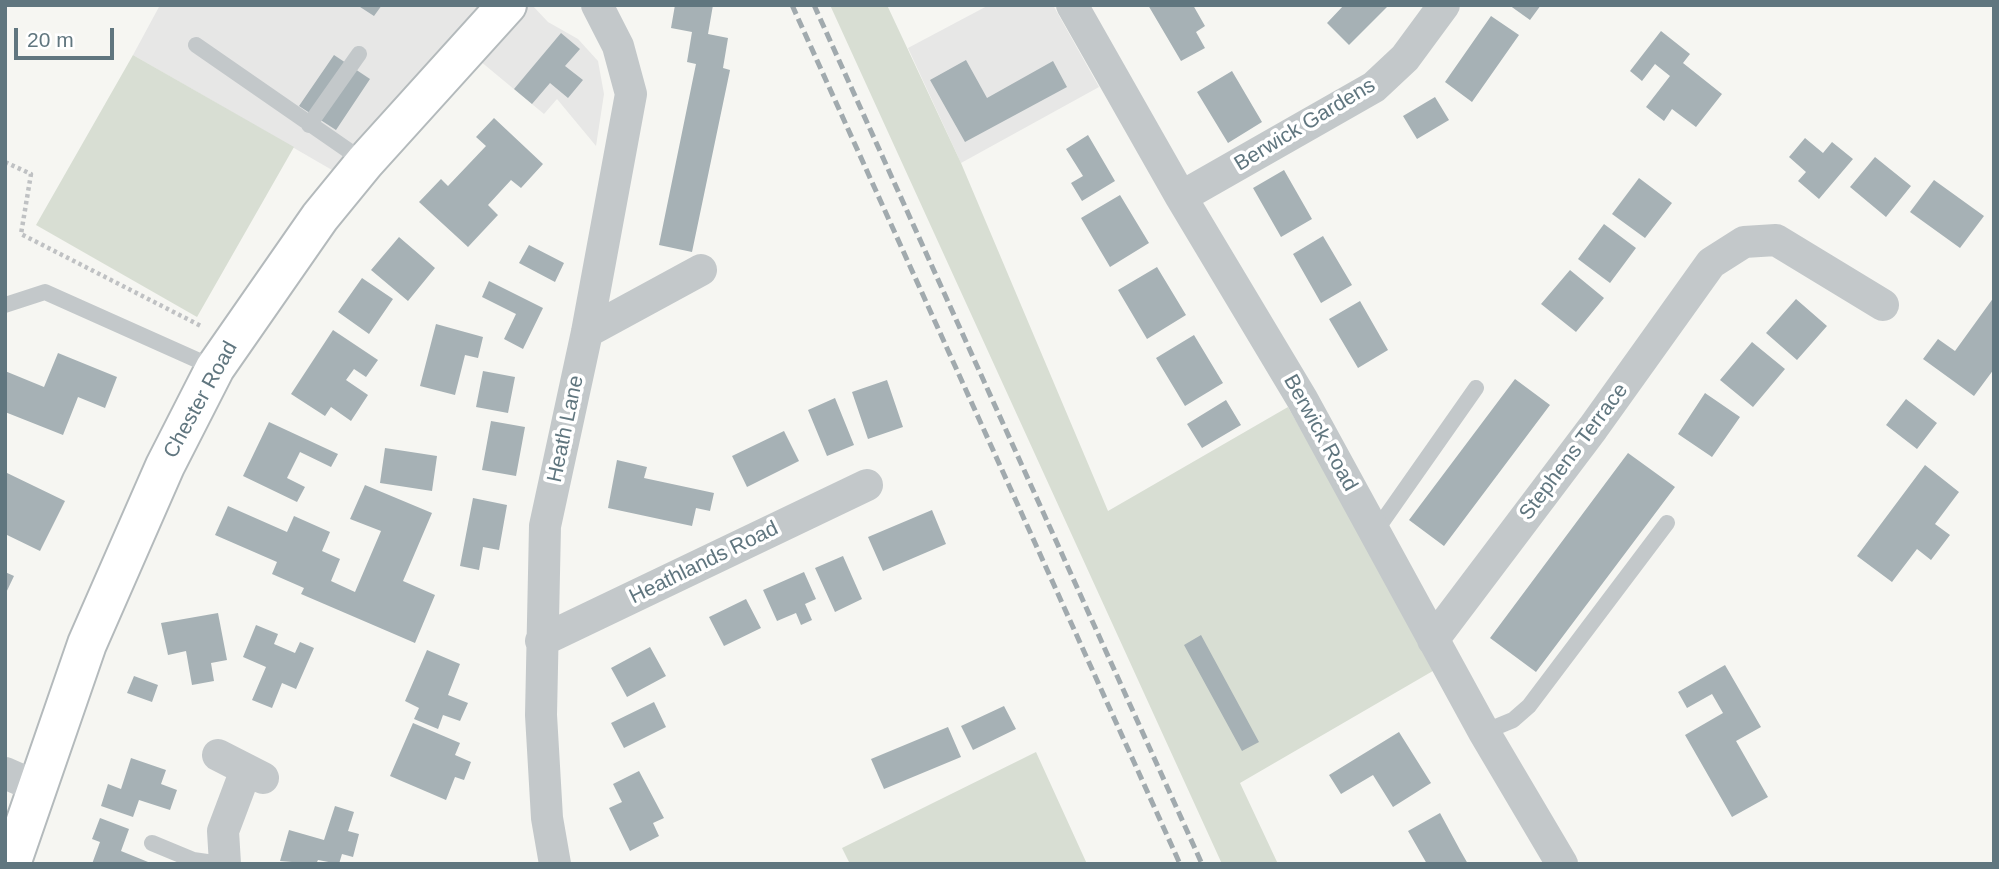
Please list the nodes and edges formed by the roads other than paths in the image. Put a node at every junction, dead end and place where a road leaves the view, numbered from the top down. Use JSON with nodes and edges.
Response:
{"nodes":[{"id":1,"x":507,"y":5,"type":"edge"},
{"id":2,"x":597,"y":5,"type":"edge"},
{"id":3,"x":1072,"y":5,"type":"edge"},
{"id":4,"x":1444,"y":5,"type":"edge"},
{"id":5,"x":196,"y":45,"type":"dead end"},
{"id":6,"x":359,"y":54,"type":"dead end"},
{"id":7,"x":309,"y":125,"type":"junction"},
{"id":8,"x":365,"y":162,"type":"junction"},
{"id":9,"x":1181,"y":197,"type":"junction"},
{"id":10,"x":701,"y":270,"type":"dead end"},
{"id":11,"x":5,"y":305,"type":"edge"},
{"id":12,"x":1883,"y":305,"type":"dead end"},
{"id":13,"x":587,"y":332,"type":"junction"},
{"id":14,"x":223,"y":355,"type":"junction"},
{"id":15,"x":1476,"y":388,"type":"dead end"},
{"id":16,"x":867,"y":485,"type":"dead end"},
{"id":17,"x":1667,"y":523,"type":"dead end"},
{"id":18,"x":1375,"y":532,"type":"junction"},
{"id":19,"x":1433,"y":640,"type":"junction"},
{"id":20,"x":541,"y":641,"type":"junction"},
{"id":21,"x":1484,"y":732,"type":"junction"},
{"id":22,"x":218,"y":755,"type":"dead end"},
{"id":23,"x":22,"y":781,"type":"edge"},
{"id":24,"x":152,"y":843,"type":"dead end"},
{"id":25,"x":12,"y":864,"type":"edge"},
{"id":26,"x":223,"y":864,"type":"edge"},
{"id":27,"x":555,"y":864,"type":"edge"},
{"id":28,"x":1562,"y":864,"type":"edge"}],
"edges":[{"from":1,"to":8,"type":"main road","name":"Chester Road"},
{"from":2,"to":13,"type":"street","name":"Heath Lane"},
{"from":3,"to":9,"type":"street","name":"Berwick Road"},
{"from":4,"to":9,"type":"street","name":"Berwick Gardens"},
{"from":5,"to":7,"type":"lane"},
{"from":6,"to":7,"type":"lane"},
{"from":7,"to":8,"type":"lane"},
{"from":8,"to":14,"type":"main road","name":"Chester Road"},
{"from":9,"to":18,"type":"street","name":"Berwick Road"},
{"from":10,"to":13,"type":"street"},
{"from":11,"to":14,"type":"lane"},
{"from":12,"to":19,"type":"street","name":"Stephens Terrace"},
{"from":13,"to":20,"type":"street","name":"Heath Lane"},
{"from":14,"to":23,"type":"main road","name":"Chester Road"},
{"from":15,"to":18,"type":"lane"},
{"from":16,"to":20,"type":"street","name":"Heathlands Road"},
{"from":17,"to":21,"type":"lane"},
{"from":18,"to":19,"type":"street","name":"Berwick Road"},
{"from":19,"to":21,"type":"street","name":"Berwick Road"},
{"from":20,"to":27,"type":"street","name":"Heath Lane"},
{"from":21,"to":28,"type":"street","name":"Berwick Road"},
{"from":22,"to":26,"type":"street"},
{"from":23,"to":25,"type":"main road","name":"Chester Road"},
{"from":24,"to":26,"type":"lane"}]}
